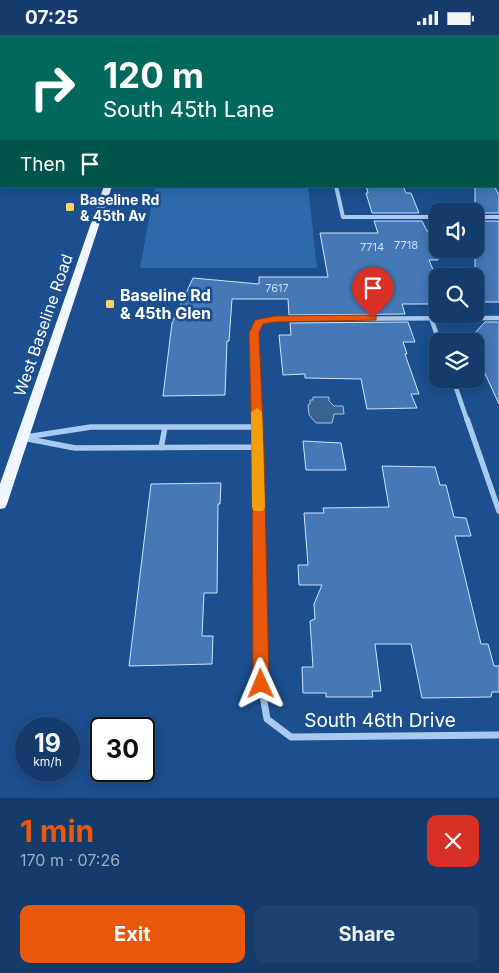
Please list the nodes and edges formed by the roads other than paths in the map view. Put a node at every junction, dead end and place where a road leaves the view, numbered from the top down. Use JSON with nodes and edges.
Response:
{"nodes":[{"id":1,"x":108,"y":187,"type":"edge"},
{"id":2,"x":336,"y":187,"type":"edge"},
{"id":3,"x":429,"y":217,"type":"edge"},
{"id":4,"x":484,"y":217,"type":"edge"},
{"id":5,"x":499,"y":217,"type":"edge"},
{"id":6,"x":429,"y":318,"type":"edge"},
{"id":7,"x":484,"y":318,"type":"edge"},
{"id":8,"x":499,"y":318,"type":"edge"},
{"id":9,"x":456,"y":388,"type":"edge"},
{"id":10,"x":165,"y":427,"type":"junction"},
{"id":11,"x":257,"y":427,"type":"junction"},
{"id":12,"x":22,"y":438,"type":"junction"},
{"id":13,"x":258,"y":447,"type":"junction"},
{"id":14,"x":161,"y":448,"type":"junction"},
{"id":15,"x":0,"y":503,"type":"edge"},
{"id":16,"x":499,"y":511,"type":"edge"},
{"id":17,"x":499,"y":735,"type":"edge"}],
"edges":[{"from":1,"to":12,"type":"main road","name":"West Baseline Road"},
{"from":2,"to":3,"type":"street"},
{"from":4,"to":5,"type":"street"},
{"from":6,"to":11,"type":"street"},
{"from":7,"to":8,"type":"street"},
{"from":9,"to":16,"type":"street"},
{"from":10,"to":11,"type":"street"},
{"from":10,"to":12,"type":"street"},
{"from":10,"to":14,"type":"street"},
{"from":11,"to":13,"type":"street"},
{"from":12,"to":14,"type":"street"},
{"from":12,"to":15,"type":"main road","name":"West Baseline Road"},
{"from":13,"to":14,"type":"street"},
{"from":13,"to":17,"type":"street","name":"South 46th Drive"}]}
